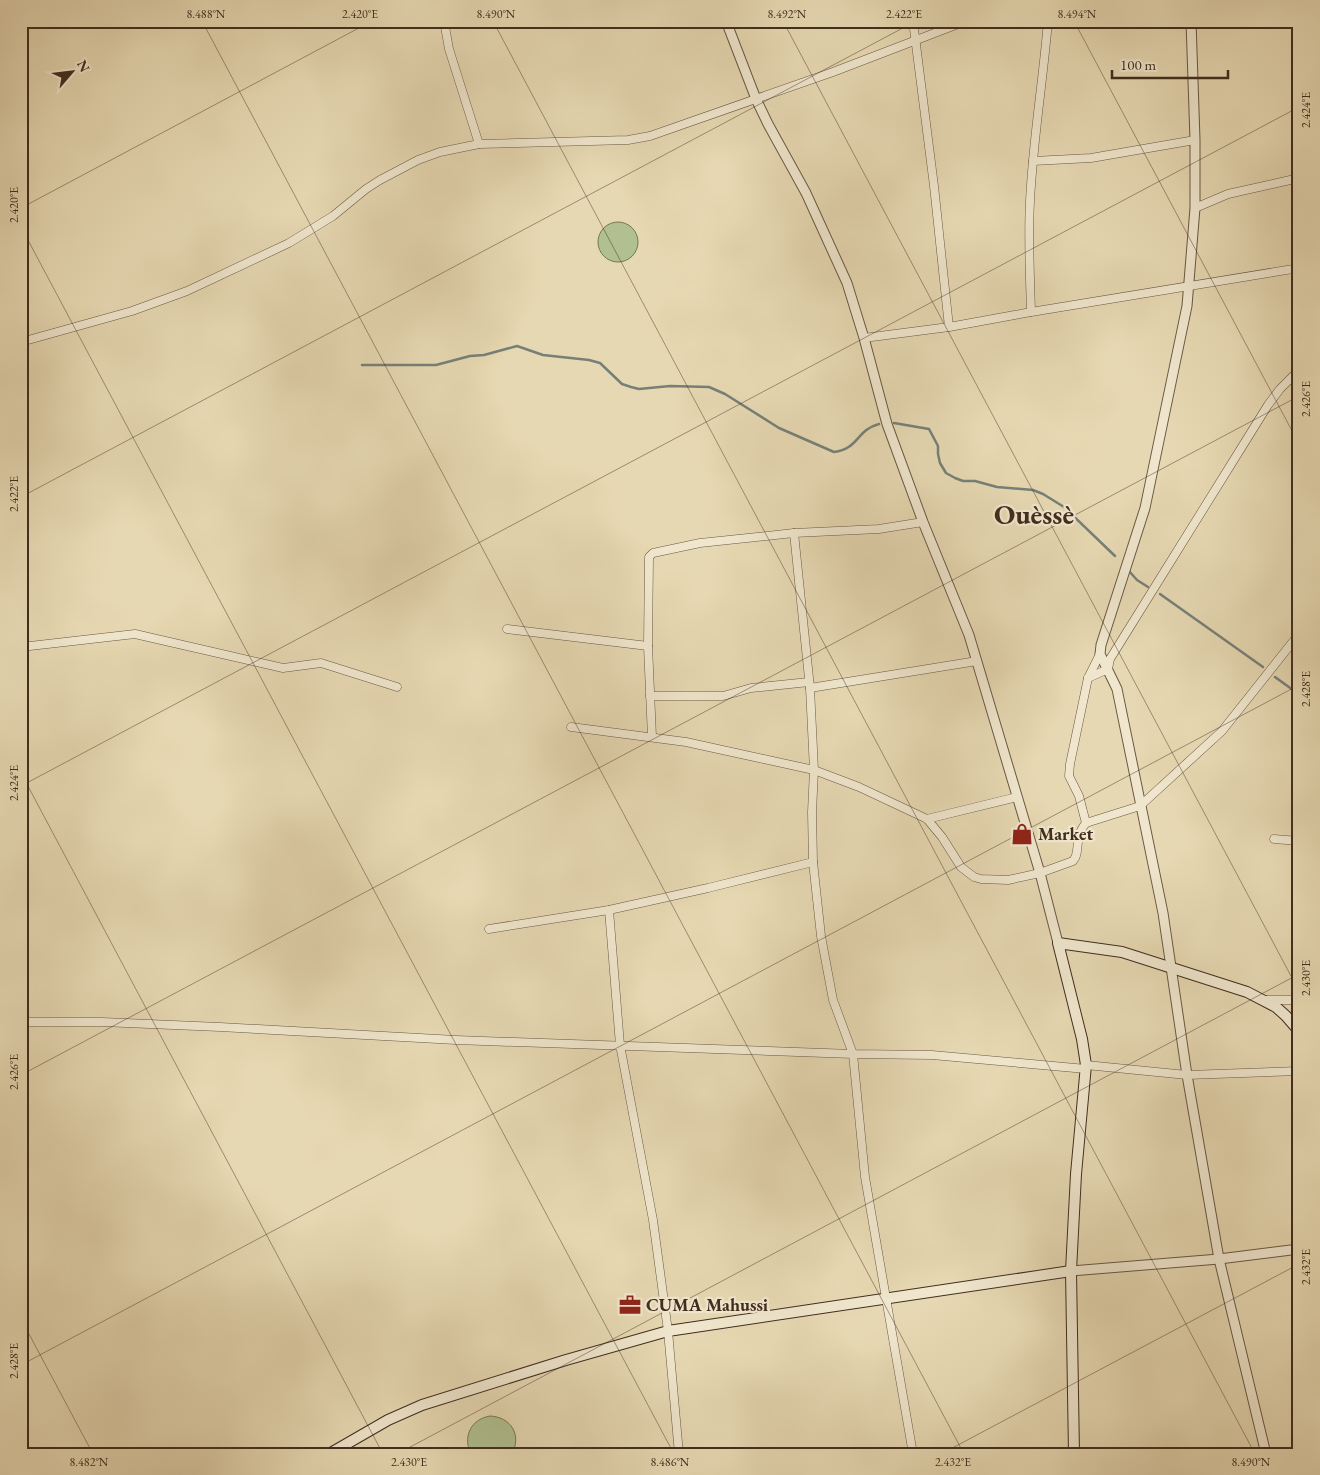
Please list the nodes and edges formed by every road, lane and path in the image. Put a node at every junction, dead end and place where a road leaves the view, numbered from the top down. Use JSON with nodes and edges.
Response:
{"nodes":[{"id":1,"x":444,"y":21,"type":"edge"},
{"id":2,"x":726,"y":21,"type":"edge"},
{"id":3,"x":913,"y":21,"type":"edge"},
{"id":4,"x":966,"y":21,"type":"edge"},
{"id":5,"x":1048,"y":21,"type":"edge"},
{"id":6,"x":1191,"y":21,"type":"edge"},
{"id":7,"x":915,"y":40,"type":"junction"},
{"id":8,"x":756,"y":99,"type":"junction"},
{"id":9,"x":1195,"y":140,"type":"junction"},
{"id":10,"x":479,"y":144,"type":"junction"},
{"id":11,"x":1033,"y":161,"type":"junction"},
{"id":12,"x":1299,"y":178,"type":"edge"},
{"id":13,"x":1194,"y":208,"type":"junction"},
{"id":14,"x":1299,"y":268,"type":"edge"},
{"id":15,"x":1189,"y":286,"type":"junction"},
{"id":16,"x":1031,"y":312,"type":"junction"},
{"id":17,"x":949,"y":327,"type":"junction"},
{"id":18,"x":864,"y":338,"type":"junction"},
{"id":19,"x":21,"y":342,"type":"edge"},
{"id":20,"x":1299,"y":370,"type":"edge"},
{"id":21,"x":923,"y":522,"type":"junction"},
{"id":22,"x":794,"y":533,"type":"junction"},
{"id":23,"x":507,"y":630,"type":"dead end"},
{"id":24,"x":1299,"y":634,"type":"edge"},
{"id":25,"x":648,"y":646,"type":"junction"},
{"id":26,"x":21,"y":647,"type":"edge"},
{"id":27,"x":1100,"y":654,"type":"junction"},
{"id":28,"x":976,"y":660,"type":"junction"},
{"id":29,"x":1108,"y":669,"type":"junction"},
{"id":30,"x":1088,"y":678,"type":"junction"},
{"id":31,"x":810,"y":685,"type":"junction"},
{"id":32,"x":397,"y":687,"type":"dead end"},
{"id":33,"x":650,"y":696,"type":"junction"},
{"id":34,"x":570,"y":727,"type":"dead end"},
{"id":35,"x":652,"y":737,"type":"junction"},
{"id":36,"x":814,"y":770,"type":"junction"},
{"id":37,"x":1017,"y":797,"type":"junction"},
{"id":38,"x":1140,"y":806,"type":"junction"},
{"id":39,"x":927,"y":819,"type":"junction"},
{"id":40,"x":1086,"y":823,"type":"junction"},
{"id":41,"x":1274,"y":839,"type":"dead end"},
{"id":42,"x":1299,"y":842,"type":"edge"},
{"id":43,"x":813,"y":862,"type":"junction"},
{"id":44,"x":1040,"y":873,"type":"junction"},
{"id":45,"x":609,"y":910,"type":"junction"},
{"id":46,"x":489,"y":929,"type":"dead end"},
{"id":47,"x":1058,"y":943,"type":"junction"},
{"id":48,"x":1171,"y":967,"type":"junction"},
{"id":49,"x":1265,"y":1000,"type":"junction"},
{"id":50,"x":1299,"y":1000,"type":"edge"},
{"id":51,"x":21,"y":1022,"type":"edge"},
{"id":52,"x":1299,"y":1031,"type":"edge"},
{"id":53,"x":620,"y":1045,"type":"junction"},
{"id":54,"x":853,"y":1054,"type":"junction"},
{"id":55,"x":1086,"y":1067,"type":"junction"},
{"id":56,"x":1299,"y":1071,"type":"edge"},
{"id":57,"x":1188,"y":1075,"type":"junction"},
{"id":58,"x":1299,"y":1249,"type":"edge"},
{"id":59,"x":1219,"y":1259,"type":"junction"},
{"id":60,"x":1071,"y":1272,"type":"junction"},
{"id":61,"x":886,"y":1298,"type":"junction"},
{"id":62,"x":668,"y":1331,"type":"junction"},
{"id":63,"x":1299,"y":1452,"type":"edge"},
{"id":64,"x":329,"y":1454,"type":"edge"},
{"id":65,"x":679,"y":1454,"type":"edge"},
{"id":66,"x":913,"y":1454,"type":"edge"},
{"id":67,"x":1074,"y":1454,"type":"edge"},
{"id":68,"x":1266,"y":1454,"type":"edge"},
{"id":69,"x":1288,"y":1454,"type":"edge"}],
"edges":[{"from":1,"to":10,"type":"street"},
{"from":2,"to":8,"type":"street"},
{"from":3,"to":7,"type":"street"},
{"from":4,"to":7,"type":"street"},
{"from":5,"to":11,"type":"street"},
{"from":6,"to":9,"type":"street"},
{"from":7,"to":8,"type":"street"},
{"from":7,"to":17,"type":"street"},
{"from":8,"to":10,"type":"street"},
{"from":8,"to":18,"type":"street"},
{"from":9,"to":11,"type":"street"},
{"from":9,"to":13,"type":"street"},
{"from":10,"to":19,"type":"street"},
{"from":11,"to":16,"type":"street"},
{"from":12,"to":13,"type":"street"},
{"from":13,"to":15,"type":"street"},
{"from":14,"to":15,"type":"street"},
{"from":15,"to":16,"type":"street"},
{"from":15,"to":27,"type":"street"},
{"from":16,"to":17,"type":"street"},
{"from":17,"to":18,"type":"street"},
{"from":18,"to":21,"type":"street"},
{"from":20,"to":29,"type":"street"},
{"from":21,"to":22,"type":"street"},
{"from":21,"to":28,"type":"street"},
{"from":22,"to":25,"type":"street"},
{"from":22,"to":31,"type":"street"},
{"from":23,"to":25,"type":"street"},
{"from":24,"to":38,"type":"street"},
{"from":25,"to":33,"type":"street"},
{"from":26,"to":32,"type":"street"},
{"from":27,"to":29,"type":"street"},
{"from":27,"to":30,"type":"street"},
{"from":28,"to":31,"type":"street"},
{"from":28,"to":37,"type":"street"},
{"from":29,"to":30,"type":"street"},
{"from":29,"to":38,"type":"street"},
{"from":30,"to":40,"type":"street"},
{"from":31,"to":33,"type":"street"},
{"from":31,"to":36,"type":"street"},
{"from":33,"to":35,"type":"street"},
{"from":34,"to":35,"type":"street"},
{"from":35,"to":36,"type":"street"},
{"from":36,"to":39,"type":"street"},
{"from":36,"to":43,"type":"street"},
{"from":37,"to":39,"type":"street"},
{"from":37,"to":44,"type":"street"},
{"from":38,"to":40,"type":"street"},
{"from":38,"to":48,"type":"street"},
{"from":39,"to":44,"type":"street"},
{"from":40,"to":44,"type":"street"},
{"from":41,"to":42,"type":"street"},
{"from":43,"to":45,"type":"street"},
{"from":43,"to":54,"type":"street"},
{"from":44,"to":47,"type":"street"},
{"from":45,"to":46,"type":"street"},
{"from":45,"to":53,"type":"street"},
{"from":47,"to":48,"type":"main road"},
{"from":47,"to":55,"type":"main road"},
{"from":48,"to":49,"type":"main road"},
{"from":48,"to":57,"type":"street"},
{"from":49,"to":50,"type":"street"},
{"from":49,"to":52,"type":"main road"},
{"from":51,"to":53,"type":"street"},
{"from":53,"to":54,"type":"street"},
{"from":53,"to":62,"type":"street"},
{"from":54,"to":55,"type":"street"},
{"from":54,"to":61,"type":"street"},
{"from":55,"to":57,"type":"street"},
{"from":55,"to":60,"type":"main road"},
{"from":56,"to":57,"type":"street"},
{"from":57,"to":59,"type":"street"},
{"from":58,"to":59,"type":"street"},
{"from":59,"to":60,"type":"street"},
{"from":59,"to":68,"type":"street"},
{"from":60,"to":61,"type":"main road"},
{"from":60,"to":67,"type":"main road"},
{"from":61,"to":62,"type":"main road"},
{"from":61,"to":66,"type":"street"},
{"from":62,"to":64,"type":"main road"},
{"from":62,"to":65,"type":"street"},
{"from":63,"to":69,"type":"street"}]}
